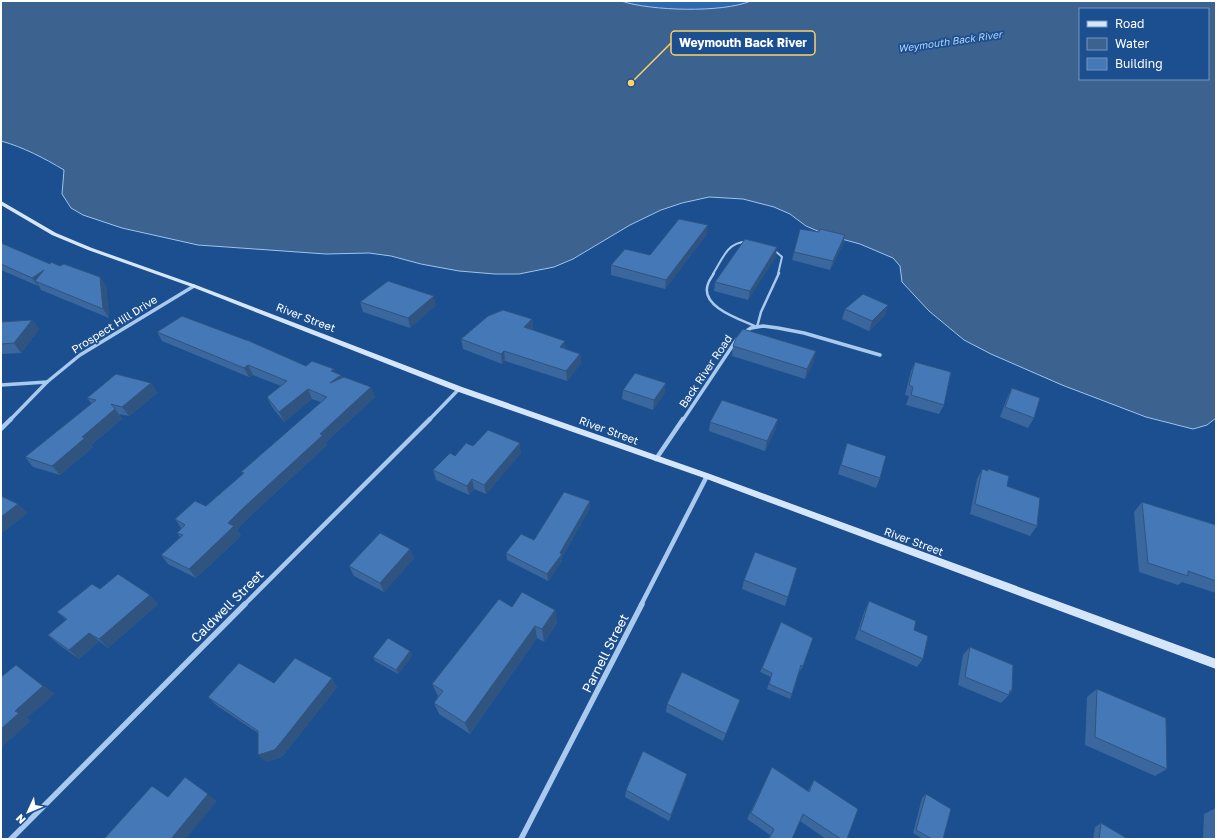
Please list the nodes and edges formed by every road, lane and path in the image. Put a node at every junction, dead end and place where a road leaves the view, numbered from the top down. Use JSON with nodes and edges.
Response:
{"nodes":[{"id":1,"x":1,"y":203,"type":"edge"},
{"id":2,"x":194,"y":286,"type":"junction"},
{"id":3,"x":757,"y":327,"type":"junction"},
{"id":4,"x":880,"y":355,"type":"dead end"},
{"id":5,"x":47,"y":382,"type":"junction"},
{"id":6,"x":1,"y":385,"type":"edge"},
{"id":7,"x":459,"y":389,"type":"junction"},
{"id":8,"x":1,"y":429,"type":"edge"},
{"id":9,"x":656,"y":458,"type":"junction"},
{"id":10,"x":707,"y":476,"type":"junction"},
{"id":11,"x":1216,"y":664,"type":"edge"},
{"id":12,"x":11,"y":839,"type":"edge"},
{"id":13,"x":521,"y":839,"type":"edge"}],
"edges":[{"from":1,"to":2,"type":"street","name":"River Street"},
{"from":2,"to":5,"type":"street","name":"Prospect Hill Drive"},
{"from":2,"to":7,"type":"street","name":"River Street"},
{"from":3,"to":3,"type":"lane"},
{"from":3,"to":4,"type":"street"},
{"from":3,"to":9,"type":"street","name":"Back River Road"},
{"from":5,"to":6,"type":"street"},
{"from":5,"to":8,"type":"street","name":"Prospect Hill Drive"},
{"from":7,"to":9,"type":"street","name":"River Street"},
{"from":7,"to":12,"type":"street","name":"Caldwell Street"},
{"from":9,"to":10,"type":"street","name":"River Street"},
{"from":10,"to":11,"type":"street","name":"River Street"},
{"from":10,"to":13,"type":"street","name":"Parnell Street"}]}
